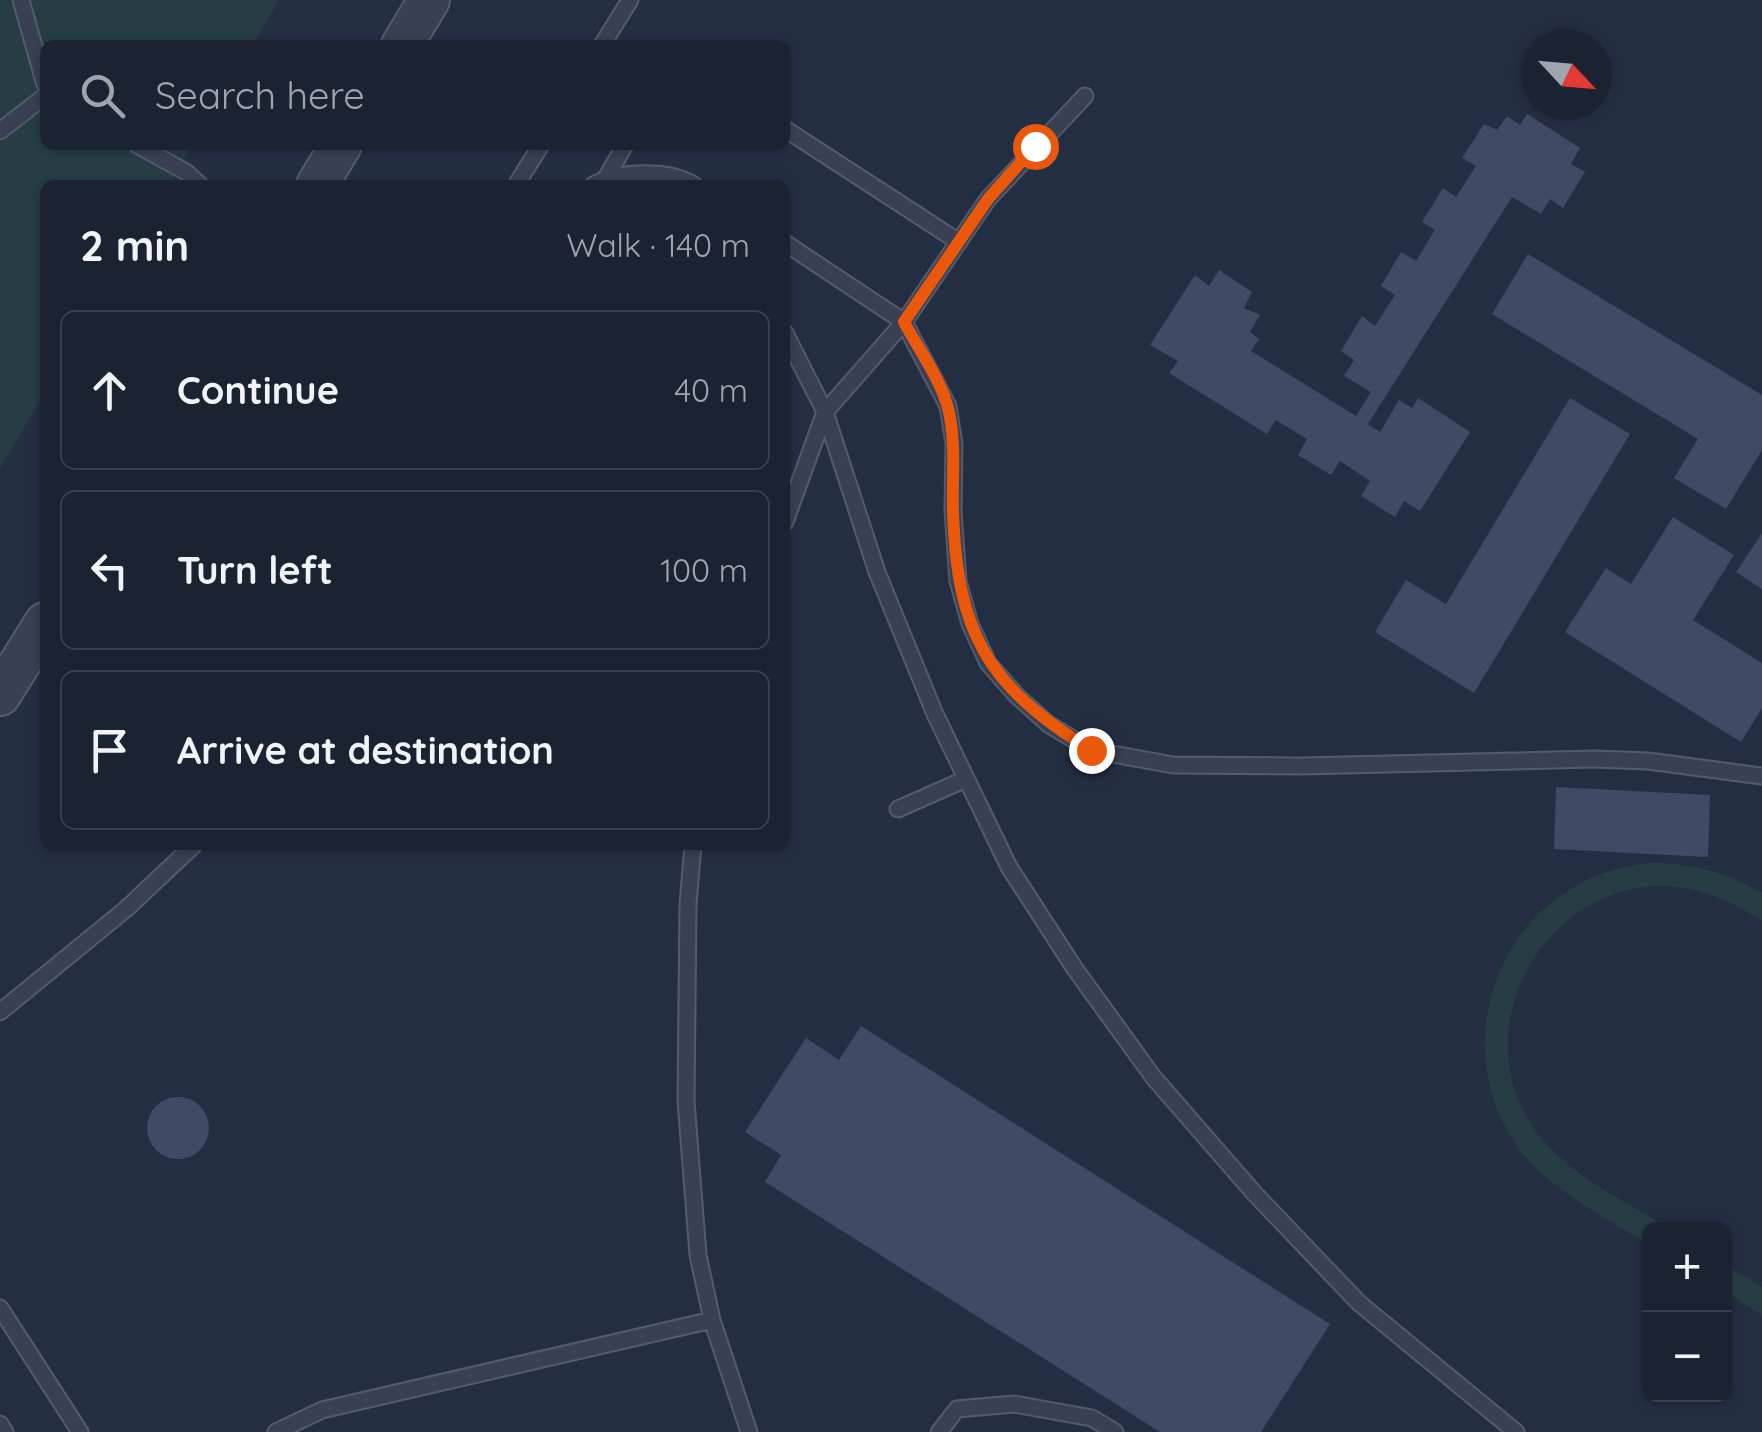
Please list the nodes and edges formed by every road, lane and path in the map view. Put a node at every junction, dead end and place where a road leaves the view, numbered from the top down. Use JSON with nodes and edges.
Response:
{"nodes":[{"id":1,"x":21,"y":0,"type":"edge"},
{"id":2,"x":430,"y":0,"type":"edge"},
{"id":3,"x":630,"y":0,"type":"edge"},
{"id":4,"x":405,"y":40,"type":"edge"},
{"id":5,"x":605,"y":40,"type":"edge"},
{"id":6,"x":40,"y":67,"type":"edge"},
{"id":7,"x":1085,"y":96,"type":"dead end"},
{"id":8,"x":40,"y":100,"type":"edge"},
{"id":9,"x":0,"y":131,"type":"edge"},
{"id":10,"x":790,"y":132,"type":"edge"},
{"id":11,"x":146,"y":150,"type":"edge"},
{"id":12,"x":338,"y":150,"type":"edge"},
{"id":13,"x":538,"y":150,"type":"edge"},
{"id":14,"x":621,"y":150,"type":"edge"},
{"id":15,"x":195,"y":180,"type":"edge"},
{"id":16,"x":320,"y":180,"type":"edge"},
{"id":17,"x":519,"y":180,"type":"edge"},
{"id":18,"x":601,"y":180,"type":"edge"},
{"id":19,"x":606,"y":180,"type":"edge"},
{"id":20,"x":685,"y":180,"type":"edge"},
{"id":21,"x":959,"y":242,"type":"junction"},
{"id":22,"x":790,"y":246,"type":"edge"},
{"id":23,"x":904,"y":322,"type":"junction"},
{"id":24,"x":790,"y":343,"type":"edge"},
{"id":25,"x":824,"y":412,"type":"junction"},
{"id":26,"x":790,"y":508,"type":"edge"},
{"id":27,"x":40,"y":631,"type":"edge"},
{"id":28,"x":0,"y":695,"type":"edge"},
{"id":29,"x":1762,"y":776,"type":"edge"},
{"id":30,"x":966,"y":779,"type":"junction"},
{"id":31,"x":898,"y":809,"type":"dead end"},
{"id":32,"x":189,"y":850,"type":"edge"},
{"id":33,"x":693,"y":850,"type":"edge"},
{"id":34,"x":0,"y":1012,"type":"edge"},
{"id":35,"x":0,"y":1308,"type":"edge"},
{"id":36,"x":712,"y":1320,"type":"junction"},
{"id":37,"x":0,"y":1424,"type":"edge"},
{"id":38,"x":5,"y":1432,"type":"edge"},
{"id":39,"x":80,"y":1432,"type":"edge"},
{"id":40,"x":276,"y":1432,"type":"edge"},
{"id":41,"x":750,"y":1432,"type":"edge"},
{"id":42,"x":939,"y":1432,"type":"edge"},
{"id":43,"x":1115,"y":1432,"type":"edge"},
{"id":44,"x":1516,"y":1432,"type":"edge"}],
"edges":[{"from":1,"to":6,"type":"lane"},
{"from":2,"to":4,"type":"street"},
{"from":3,"to":5,"type":"lane"},
{"from":7,"to":21,"type":"lane"},
{"from":8,"to":9,"type":"lane"},
{"from":10,"to":21,"type":"lane"},
{"from":11,"to":15,"type":"lane"},
{"from":12,"to":16,"type":"street"},
{"from":13,"to":17,"type":"lane"},
{"from":14,"to":18,"type":"lane"},
{"from":19,"to":20,"type":"lane"},
{"from":21,"to":23,"type":"lane"},
{"from":22,"to":23,"type":"lane"},
{"from":23,"to":25,"type":"lane"},
{"from":23,"to":29,"type":"lane"},
{"from":24,"to":25,"type":"lane"},
{"from":25,"to":26,"type":"lane"},
{"from":25,"to":30,"type":"lane"},
{"from":27,"to":28,"type":"street"},
{"from":30,"to":31,"type":"lane"},
{"from":30,"to":44,"type":"lane"},
{"from":32,"to":34,"type":"lane"},
{"from":33,"to":36,"type":"lane"},
{"from":35,"to":39,"type":"lane"},
{"from":36,"to":40,"type":"lane"},
{"from":36,"to":41,"type":"lane"},
{"from":37,"to":38,"type":"lane"},
{"from":42,"to":43,"type":"lane"}]}
